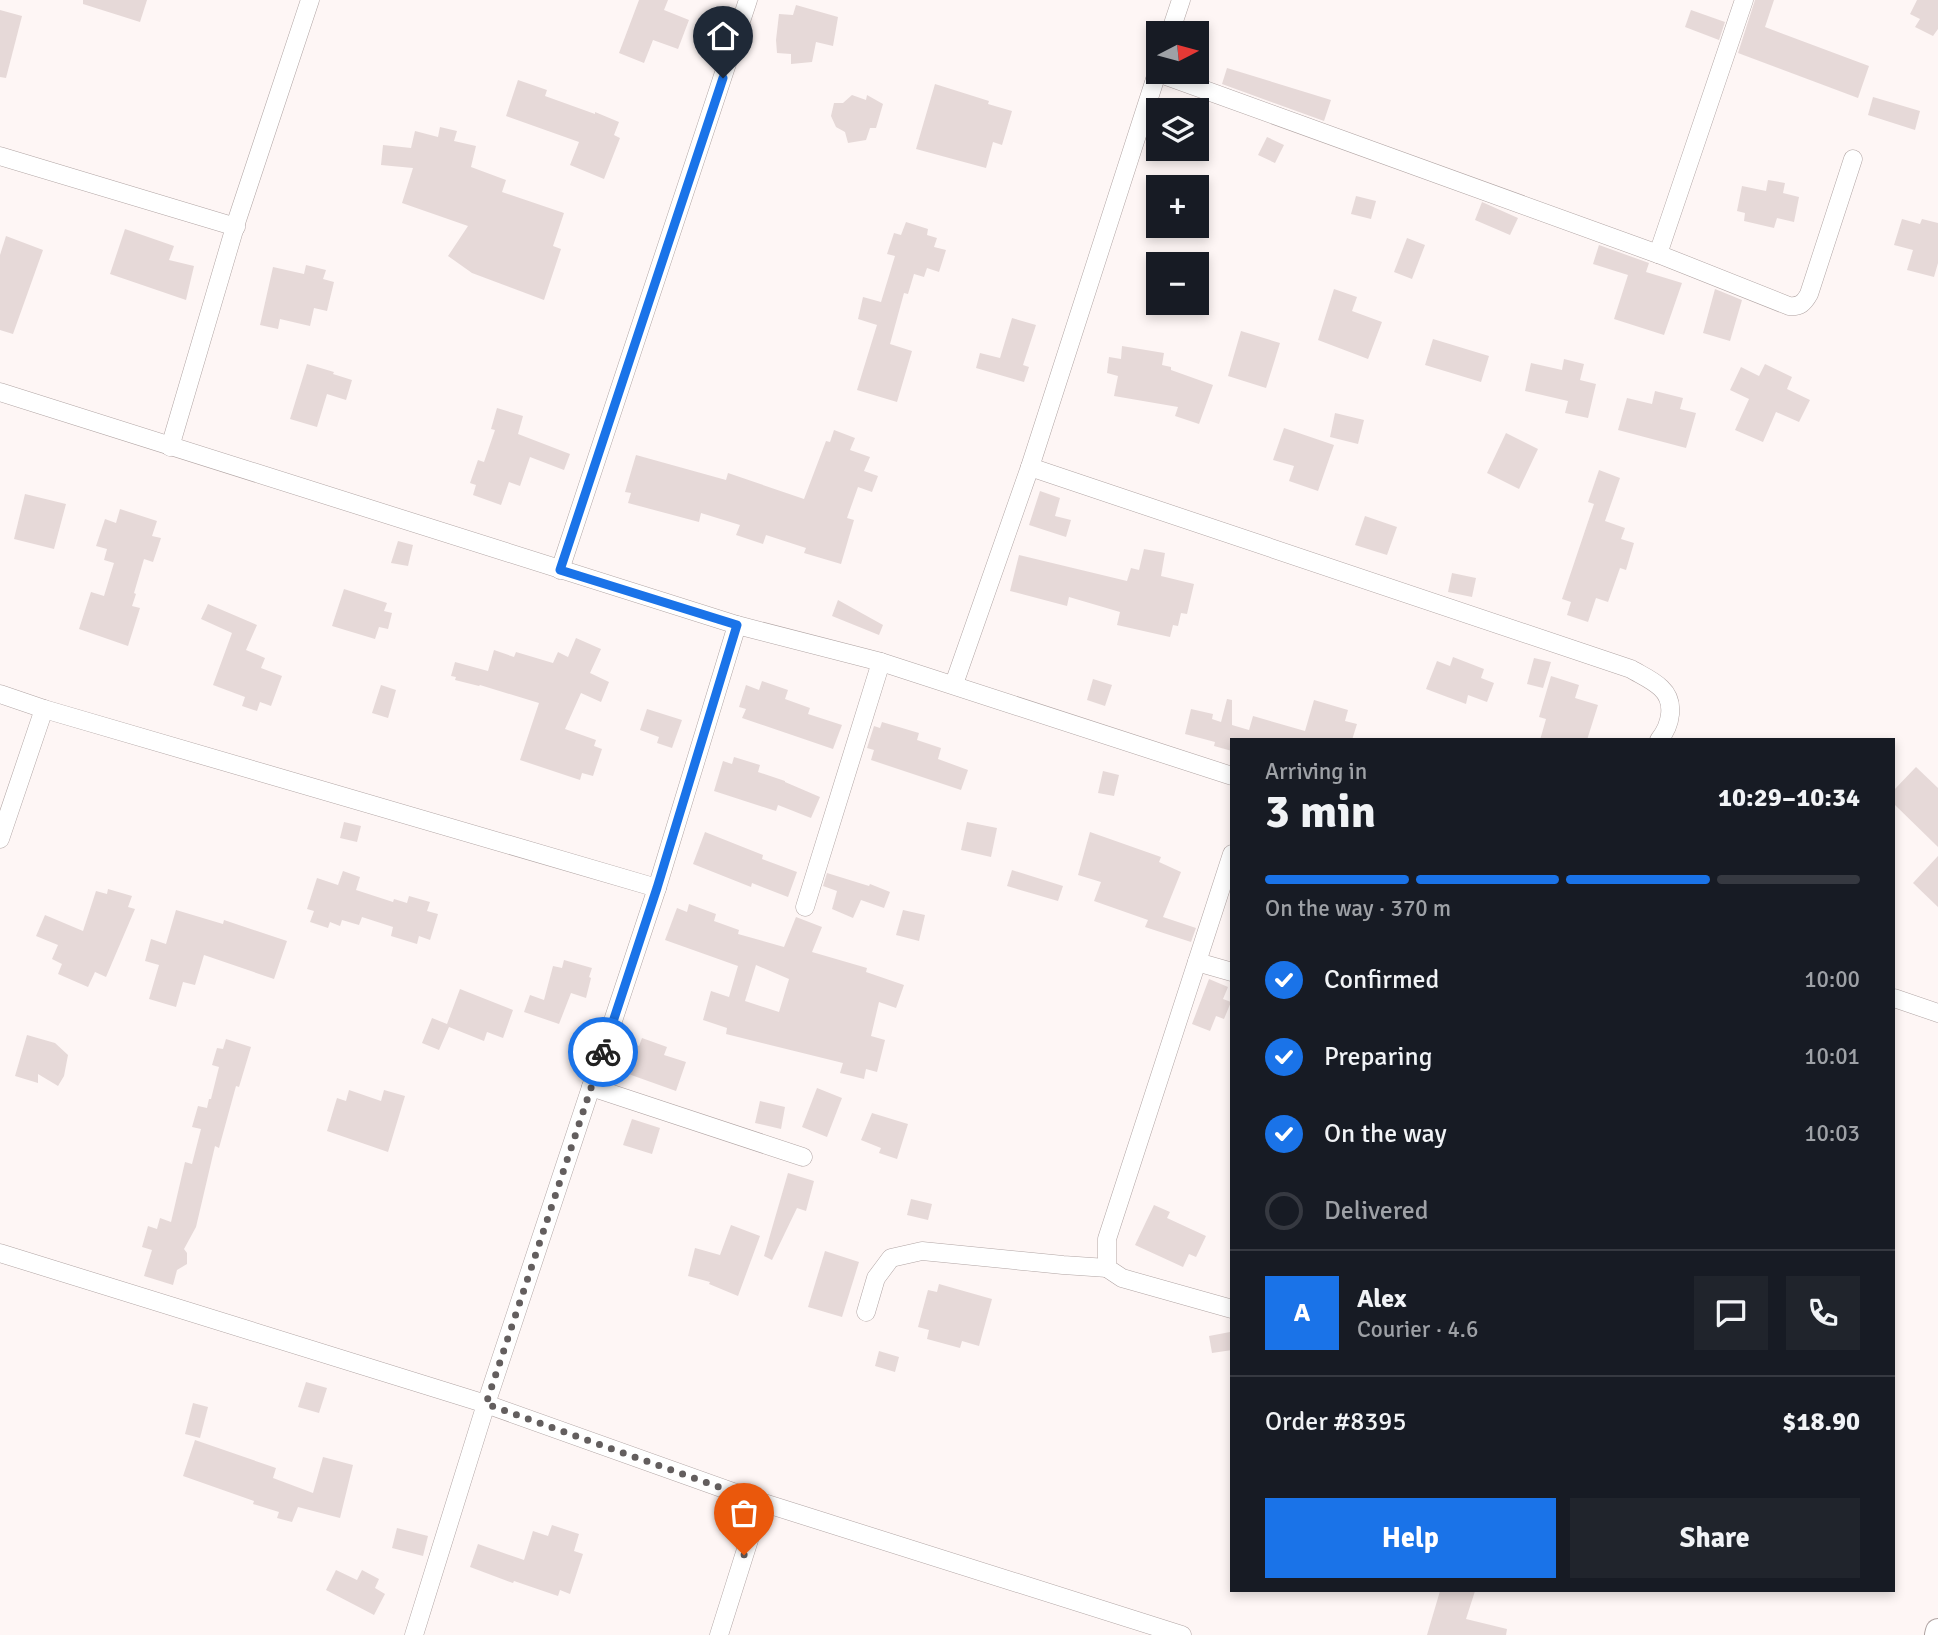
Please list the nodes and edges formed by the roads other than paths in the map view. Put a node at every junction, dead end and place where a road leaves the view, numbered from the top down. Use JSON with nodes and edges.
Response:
{"nodes":[{"id":1,"x":310,"y":0,"type":"edge"},
{"id":2,"x":748,"y":0,"type":"edge"},
{"id":3,"x":1181,"y":0,"type":"edge"},
{"id":4,"x":1744,"y":0,"type":"edge"},
{"id":5,"x":1174,"y":21,"type":"edge"},
{"id":6,"x":1154,"y":84,"type":"edge"},
{"id":7,"x":1191,"y":84,"type":"edge"},
{"id":8,"x":0,"y":156,"type":"edge"},
{"id":9,"x":1853,"y":159,"type":"dead end"},
{"id":10,"x":236,"y":227,"type":"junction"},
{"id":11,"x":1658,"y":254,"type":"junction"},
{"id":12,"x":0,"y":392,"type":"edge"},
{"id":13,"x":170,"y":447,"type":"junction"},
{"id":14,"x":1030,"y":467,"type":"junction"},
{"id":15,"x":560,"y":570,"type":"junction"},
{"id":16,"x":737,"y":625,"type":"junction"},
{"id":17,"x":881,"y":662,"type":"junction"},
{"id":18,"x":954,"y":684,"type":"junction"},
{"id":19,"x":0,"y":694,"type":"edge"},
{"id":20,"x":44,"y":709,"type":"junction"},
{"id":21,"x":1660,"y":738,"type":"edge"},
{"id":22,"x":1230,"y":775,"type":"edge"},
{"id":23,"x":0,"y":839,"type":"edge"},
{"id":24,"x":1230,"y":860,"type":"edge"},
{"id":25,"x":657,"y":888,"type":"junction"},
{"id":26,"x":805,"y":907,"type":"dead end"},
{"id":27,"x":1197,"y":962,"type":"junction"},
{"id":28,"x":1230,"y":971,"type":"edge"},
{"id":29,"x":1895,"y":998,"type":"edge"},
{"id":30,"x":1938,"y":1013,"type":"edge"},
{"id":31,"x":591,"y":1087,"type":"junction"},
{"id":32,"x":803,"y":1157,"type":"dead end"},
{"id":33,"x":0,"y":1253,"type":"edge"},
{"id":34,"x":1107,"y":1268,"type":"junction"},
{"id":35,"x":1230,"y":1308,"type":"edge"},
{"id":36,"x":866,"y":1312,"type":"dead end"},
{"id":37,"x":486,"y":1404,"type":"junction"},
{"id":38,"x":761,"y":1502,"type":"junction"},
{"id":39,"x":414,"y":1635,"type":"edge"},
{"id":40,"x":719,"y":1635,"type":"edge"},
{"id":41,"x":1182,"y":1635,"type":"edge"}],
"edges":[{"from":1,"to":10,"type":"street"},
{"from":2,"to":15,"type":"street"},
{"from":3,"to":5,"type":"street"},
{"from":4,"to":11,"type":"street"},
{"from":6,"to":14,"type":"street"},
{"from":7,"to":11,"type":"street"},
{"from":8,"to":10,"type":"street"},
{"from":9,"to":11,"type":"street"},
{"from":10,"to":13,"type":"street"},
{"from":12,"to":13,"type":"street"},
{"from":13,"to":15,"type":"street"},
{"from":14,"to":18,"type":"street"},
{"from":14,"to":21,"type":"street"},
{"from":15,"to":16,"type":"street"},
{"from":16,"to":17,"type":"street"},
{"from":16,"to":25,"type":"street"},
{"from":17,"to":18,"type":"street"},
{"from":17,"to":26,"type":"street"},
{"from":18,"to":22,"type":"street"},
{"from":19,"to":20,"type":"street"},
{"from":20,"to":23,"type":"street"},
{"from":20,"to":25,"type":"street"},
{"from":24,"to":27,"type":"street"},
{"from":25,"to":31,"type":"street"},
{"from":27,"to":28,"type":"street"},
{"from":27,"to":34,"type":"street"},
{"from":29,"to":30,"type":"street"},
{"from":31,"to":32,"type":"street"},
{"from":31,"to":37,"type":"street"},
{"from":33,"to":37,"type":"street"},
{"from":34,"to":35,"type":"street"},
{"from":34,"to":36,"type":"street"},
{"from":37,"to":38,"type":"street"},
{"from":37,"to":39,"type":"street"},
{"from":38,"to":40,"type":"street"},
{"from":38,"to":41,"type":"street"}]}
